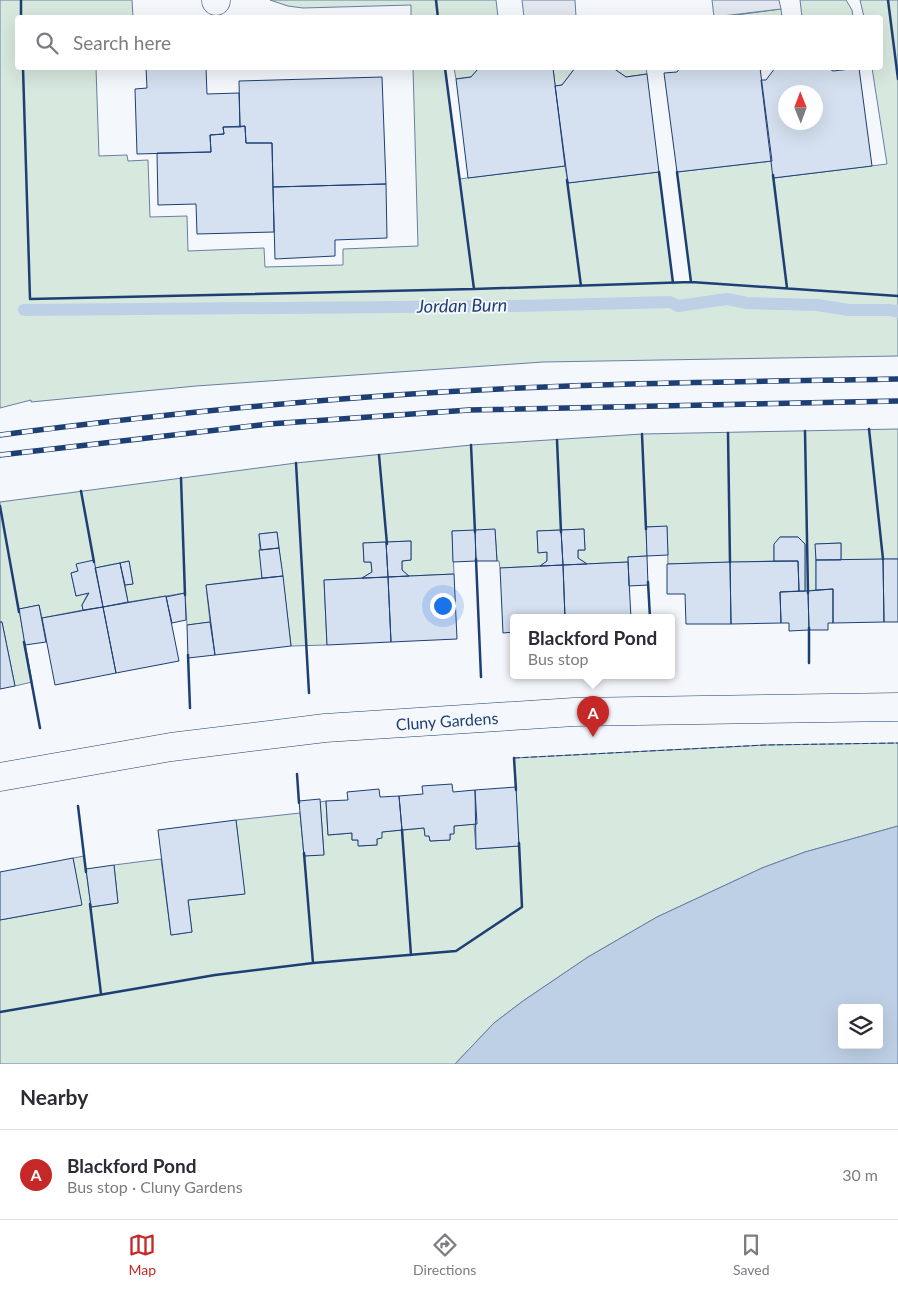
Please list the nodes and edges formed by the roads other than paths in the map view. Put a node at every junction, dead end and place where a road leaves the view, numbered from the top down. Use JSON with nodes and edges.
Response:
{"nodes":[{"id":1,"x":898,"y":707,"type":"edge"},
{"id":2,"x":0,"y":777,"type":"edge"}],
"edges":[{"from":1,"to":2,"type":"street","name":"Cluny Gardens"}]}
